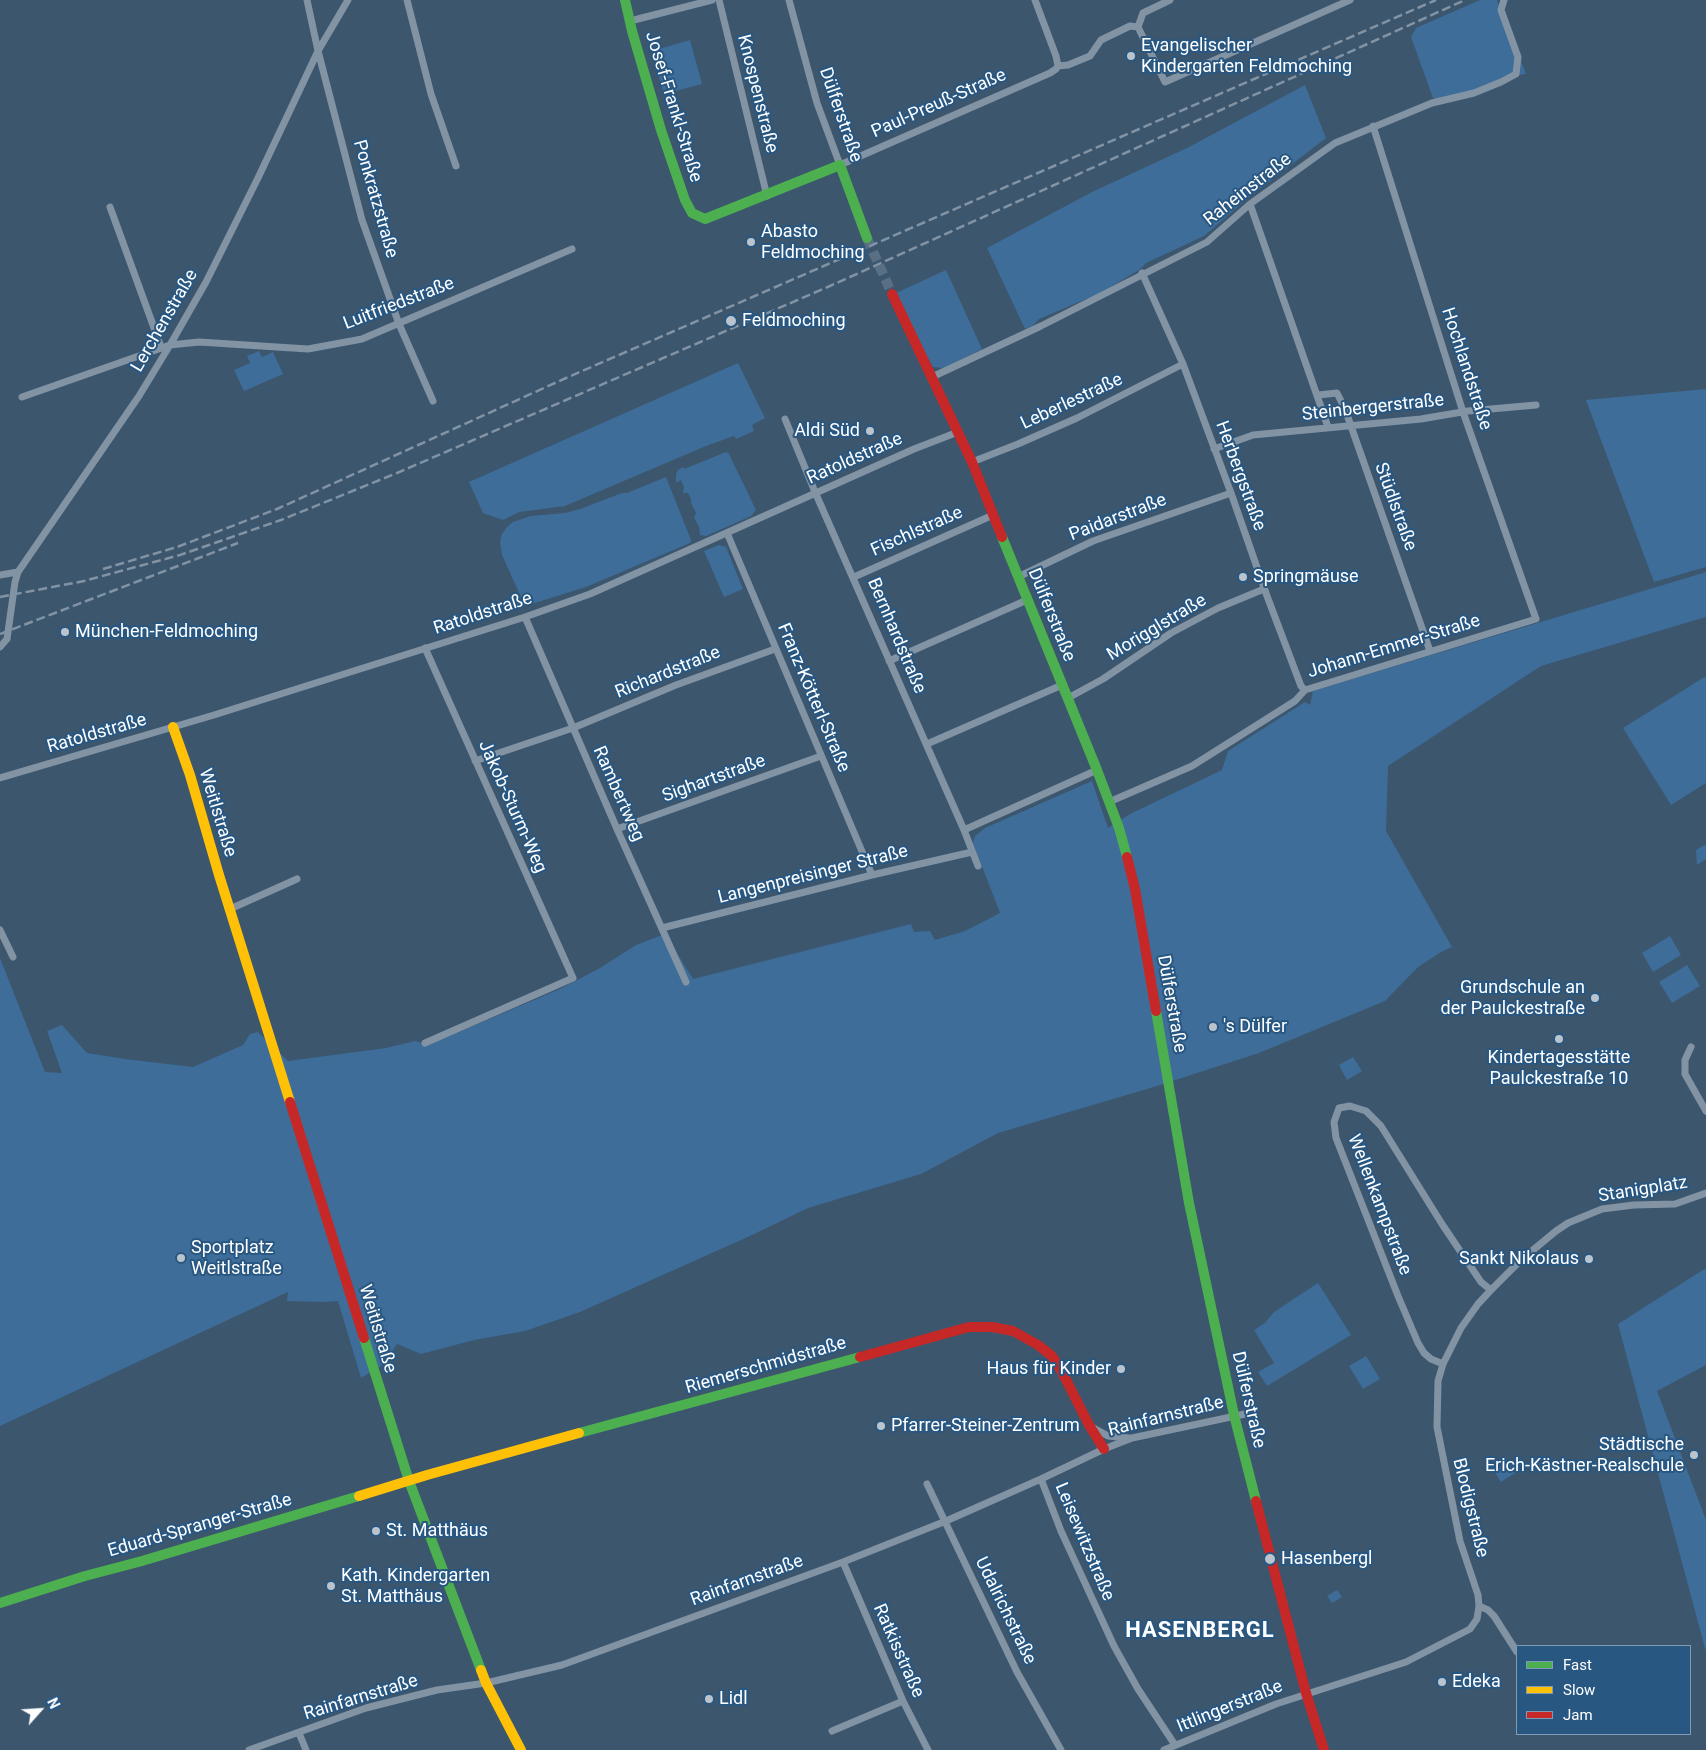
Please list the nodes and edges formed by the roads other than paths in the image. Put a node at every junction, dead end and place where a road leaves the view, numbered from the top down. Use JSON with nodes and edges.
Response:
{"nodes":[{"id":1,"x":307,"y":0,"type":"edge"},
{"id":2,"x":348,"y":0,"type":"edge"},
{"id":3,"x":407,"y":0,"type":"edge"},
{"id":4,"x":625,"y":0,"type":"edge"},
{"id":5,"x":712,"y":0,"type":"edge"},
{"id":6,"x":719,"y":0,"type":"edge"},
{"id":7,"x":789,"y":0,"type":"edge"},
{"id":8,"x":1035,"y":0,"type":"edge"},
{"id":9,"x":1170,"y":0,"type":"edge"},
{"id":10,"x":1350,"y":0,"type":"edge"},
{"id":11,"x":1504,"y":0,"type":"edge"},
{"id":12,"x":630,"y":21,"type":"junction"},
{"id":13,"x":1138,"y":27,"type":"junction"},
{"id":14,"x":318,"y":51,"type":"junction"},
{"id":15,"x":1058,"y":66,"type":"junction"},
{"id":16,"x":1374,"y":126,"type":"junction"},
{"id":17,"x":840,"y":165,"type":"junction"},
{"id":18,"x":456,"y":166,"type":"dead end"},
{"id":19,"x":767,"y":196,"type":"junction"},
{"id":20,"x":1250,"y":204,"type":"junction"},
{"id":21,"x":110,"y":207,"type":"dead end"},
{"id":22,"x":700,"y":217,"type":"joint"},
{"id":23,"x":867,"y":238,"type":"tunnel mouth"},
{"id":24,"x":572,"y":249,"type":"dead end"},
{"id":25,"x":1142,"y":273,"type":"junction"},
{"id":26,"x":892,"y":294,"type":"tunnel mouth"},
{"id":27,"x":399,"y":324,"type":"junction"},
{"id":28,"x":170,"y":345,"type":"junction"},
{"id":29,"x":161,"y":347,"type":"junction"},
{"id":30,"x":1183,"y":364,"type":"junction"},
{"id":31,"x":932,"y":376,"type":"junction"},
{"id":32,"x":1318,"y":395,"type":"junction"},
{"id":33,"x":22,"y":397,"type":"dead end"},
{"id":34,"x":433,"y":400,"type":"dead end"},
{"id":35,"x":1536,"y":405,"type":"dead end"},
{"id":36,"x":1464,"y":412,"type":"junction"},
{"id":37,"x":785,"y":419,"type":"dead end"},
{"id":38,"x":1350,"y":425,"type":"junction"},
{"id":39,"x":1328,"y":427,"type":"junction"},
{"id":40,"x":958,"y":432,"type":"junction"},
{"id":41,"x":1214,"y":448,"type":"junction"},
{"id":42,"x":972,"y":462,"type":"junction"},
{"id":43,"x":815,"y":492,"type":"junction"},
{"id":44,"x":1231,"y":493,"type":"junction"},
{"id":45,"x":993,"y":515,"type":"junction"},
{"id":46,"x":727,"y":533,"type":"junction"},
{"id":47,"x":18,"y":572,"type":"junction"},
{"id":48,"x":0,"y":575,"type":"edge"},
{"id":49,"x":854,"y":577,"type":"junction"},
{"id":50,"x":1018,"y":577,"type":"junction"},
{"id":51,"x":1264,"y":589,"type":"junction"},
{"id":52,"x":1027,"y":600,"type":"junction"},
{"id":53,"x":525,"y":617,"type":"junction"},
{"id":54,"x":1536,"y":619,"type":"joint"},
{"id":55,"x":0,"y":647,"type":"edge"},
{"id":56,"x":425,"y":648,"type":"junction"},
{"id":57,"x":775,"y":649,"type":"junction"},
{"id":58,"x":1430,"y":651,"type":"junction"},
{"id":59,"x":890,"y":661,"type":"junction"},
{"id":60,"x":1062,"y":686,"type":"junction"},
{"id":61,"x":1305,"y":690,"type":"junction"},
{"id":62,"x":1068,"y":698,"type":"junction"},
{"id":63,"x":173,"y":727,"type":"junction"},
{"id":64,"x":573,"y":728,"type":"junction"},
{"id":65,"x":927,"y":744,"type":"junction"},
{"id":66,"x":821,"y":756,"type":"junction"},
{"id":67,"x":475,"y":761,"type":"junction"},
{"id":68,"x":1097,"y":770,"type":"junction"},
{"id":69,"x":0,"y":778,"type":"edge"},
{"id":70,"x":1109,"y":802,"type":"junction"},
{"id":71,"x":617,"y":829,"type":"junction"},
{"id":72,"x":964,"y":830,"type":"junction"},
{"id":73,"x":972,"y":852,"type":"junction"},
{"id":74,"x":978,"y":866,"type":"dead end"},
{"id":75,"x":872,"y":875,"type":"junction"},
{"id":76,"x":297,"y":879,"type":"dead end"},
{"id":77,"x":230,"y":909,"type":"junction"},
{"id":78,"x":662,"y":928,"type":"junction"},
{"id":79,"x":0,"y":930,"type":"edge"},
{"id":80,"x":13,"y":958,"type":"dead end"},
{"id":81,"x":686,"y":982,"type":"dead end"},
{"id":82,"x":424,"y":1043,"type":"dead end"},
{"id":83,"x":1691,"y":1047,"type":"dead end"},
{"id":84,"x":1706,"y":1110,"type":"edge"},
{"id":85,"x":1706,"y":1193,"type":"edge"},
{"id":86,"x":1534,"y":1248,"type":"joint"},
{"id":87,"x":1490,"y":1290,"type":"junction"},
{"id":88,"x":1443,"y":1364,"type":"junction"},
{"id":89,"x":1245,"y":1414,"type":"dead end"},
{"id":90,"x":1234,"y":1415,"type":"junction"},
{"id":91,"x":1089,"y":1425,"type":"junction"},
{"id":92,"x":1132,"y":1438,"type":"junction"},
{"id":93,"x":1104,"y":1448,"type":"junction"},
{"id":94,"x":1041,"y":1479,"type":"junction"},
{"id":95,"x":409,"y":1481,"type":"junction"},
{"id":96,"x":927,"y":1484,"type":"dead end"},
{"id":97,"x":946,"y":1521,"type":"junction"},
{"id":98,"x":843,"y":1562,"type":"junction"},
{"id":99,"x":0,"y":1603,"type":"edge"},
{"id":100,"x":1479,"y":1606,"type":"junction"},
{"id":101,"x":1516,"y":1650,"type":"edge"},
{"id":102,"x":486,"y":1682,"type":"junction"},
{"id":103,"x":1306,"y":1693,"type":"junction"},
{"id":104,"x":903,"y":1701,"type":"junction"},
{"id":105,"x":832,"y":1730,"type":"dead end"},
{"id":106,"x":299,"y":1733,"type":"junction"},
{"id":107,"x":1175,"y":1745,"type":"junction"},
{"id":108,"x":249,"y":1750,"type":"edge"},
{"id":109,"x":306,"y":1750,"type":"edge"},
{"id":110,"x":521,"y":1750,"type":"edge"},
{"id":111,"x":928,"y":1750,"type":"edge"},
{"id":112,"x":1061,"y":1750,"type":"edge"},
{"id":113,"x":1164,"y":1750,"type":"edge"},
{"id":114,"x":1324,"y":1750,"type":"edge"}],
"edges":[{"from":1,"to":14,"type":"street","name":"Ponkratzstraße"},
{"from":2,"to":14,"type":"street","name":"Lerchenstraße"},
{"from":3,"to":18,"type":"street"},
{"from":4,"to":12,"type":"street","name":"Josef-Frankl-Straße"},
{"from":5,"to":12,"type":"street"},
{"from":6,"to":19,"type":"street","name":"Knospenstraße"},
{"from":7,"to":17,"type":"street","name":"Dülferstraße"},
{"from":8,"to":15,"type":"street"},
{"from":9,"to":13,"type":"street"},
{"from":10,"to":13,"type":"street"},
{"from":11,"to":16,"type":"street","name":"Raheinstraße"},
{"from":12,"to":22,"type":"street","name":"Josef-Frankl-Straße"},
{"from":13,"to":15,"type":"street","name":"Paul-Preuß-Straße"},
{"from":14,"to":27,"type":"street","name":"Ponkratzstraße"},
{"from":14,"to":28,"type":"street","name":"Lerchenstraße"},
{"from":15,"to":17,"type":"street","name":"Paul-Preuß-Straße"},
{"from":16,"to":20,"type":"street","name":"Raheinstraße"},
{"from":16,"to":36,"type":"street","name":"Hochlandstraße"},
{"from":17,"to":19,"type":"street","name":"Paul-Preuß-Straße"},
{"from":17,"to":23,"type":"street","name":"Dülferstraße"},
{"from":19,"to":22,"type":"street","name":"Paul-Preuß-Straße"},
{"from":20,"to":25,"type":"street","name":"Raheinstraße"},
{"from":20,"to":32,"type":"street"},
{"from":21,"to":29,"type":"street"},
{"from":24,"to":27,"type":"street","name":"Luitfriedstraße"},
{"from":25,"to":30,"type":"street","name":"Herbergstraße"},
{"from":25,"to":31,"type":"street","name":"Raheinstraße"},
{"from":26,"to":31,"type":"street","name":"Dülferstraße"},
{"from":27,"to":28,"type":"street","name":"Luitfriedstraße"},
{"from":27,"to":34,"type":"street","name":"Ponkratzstraße"},
{"from":28,"to":29,"type":"street","name":"Luitfriedstraße"},
{"from":28,"to":47,"type":"street","name":"Lerchenstraße"},
{"from":29,"to":33,"type":"street","name":"Luitfriedstraße"},
{"from":30,"to":41,"type":"street","name":"Herbergstraße"},
{"from":30,"to":42,"type":"street","name":"Leberlestraße"},
{"from":31,"to":40,"type":"street","name":"Dülferstraße"},
{"from":32,"to":38,"type":"street","name":"Stüdlstraße"},
{"from":32,"to":39,"type":"street"},
{"from":35,"to":36,"type":"street","name":"Steinbergerstraße"},
{"from":36,"to":38,"type":"street","name":"Steinbergerstraße"},
{"from":36,"to":54,"type":"street","name":"Hochlandstraße"},
{"from":37,"to":43,"type":"street","name":"Bernhardstraße"},
{"from":38,"to":39,"type":"street","name":"Steinbergerstraße"},
{"from":38,"to":58,"type":"street","name":"Stüdlstraße"},
{"from":39,"to":41,"type":"street","name":"Steinbergerstraße"},
{"from":40,"to":42,"type":"street","name":"Dülferstraße"},
{"from":40,"to":43,"type":"street","name":"Ratoldstraße"},
{"from":41,"to":44,"type":"street","name":"Herbergstraße"},
{"from":42,"to":45,"type":"street","name":"Dülferstraße"},
{"from":43,"to":46,"type":"street","name":"Ratoldstraße"},
{"from":43,"to":49,"type":"street","name":"Bernhardstraße"},
{"from":44,"to":50,"type":"street","name":"Paidarstraße"},
{"from":44,"to":51,"type":"street","name":"Herbergstraße"},
{"from":45,"to":49,"type":"street","name":"Fischlstraße"},
{"from":45,"to":50,"type":"street","name":"Dülferstraße"},
{"from":46,"to":53,"type":"street","name":"Ratoldstraße"},
{"from":46,"to":57,"type":"street","name":"Franz-Kötterl-Straße"},
{"from":47,"to":48,"type":"street"},
{"from":47,"to":55,"type":"street","name":"Lerchenstraße"},
{"from":49,"to":59,"type":"street","name":"Bernhardstraße"},
{"from":50,"to":52,"type":"street","name":"Dülferstraße"},
{"from":51,"to":61,"type":"street","name":"Herbergstraße"},
{"from":51,"to":62,"type":"street","name":"Morigglstraße"},
{"from":52,"to":59,"type":"street"},
{"from":52,"to":60,"type":"street","name":"Dülferstraße"},
{"from":53,"to":56,"type":"street","name":"Ratoldstraße"},
{"from":53,"to":64,"type":"street","name":"Rambertweg"},
{"from":54,"to":58,"type":"street","name":"Johann-Emmer-Straße"},
{"from":56,"to":63,"type":"street","name":"Ratoldstraße"},
{"from":56,"to":67,"type":"street","name":"Jakob-Sturm-Weg"},
{"from":57,"to":64,"type":"street","name":"Richardstraße"},
{"from":57,"to":66,"type":"street","name":"Franz-Kötterl-Straße"},
{"from":58,"to":61,"type":"street","name":"Johann-Emmer-Straße"},
{"from":59,"to":65,"type":"street","name":"Bernhardstraße"},
{"from":60,"to":62,"type":"street","name":"Dülferstraße"},
{"from":60,"to":65,"type":"street"},
{"from":61,"to":70,"type":"street","name":"Johann-Emmer-Straße"},
{"from":62,"to":68,"type":"street","name":"Dülferstraße"},
{"from":63,"to":69,"type":"street","name":"Ratoldstraße"},
{"from":63,"to":77,"type":"street","name":"Weitlstraße"},
{"from":64,"to":67,"type":"street","name":"Richardstraße"},
{"from":64,"to":71,"type":"street","name":"Rambertweg"},
{"from":65,"to":72,"type":"street","name":"Bernhardstraße"},
{"from":66,"to":71,"type":"street","name":"Sighartstraße"},
{"from":66,"to":75,"type":"street","name":"Franz-Kötterl-Straße"},
{"from":67,"to":82,"type":"street","name":"Jakob-Sturm-Weg"},
{"from":68,"to":70,"type":"street","name":"Dülferstraße"},
{"from":68,"to":72,"type":"street"},
{"from":70,"to":90,"type":"street","name":"Dülferstraße"},
{"from":71,"to":78,"type":"street","name":"Rambertweg"},
{"from":72,"to":73,"type":"street","name":"Bernhardstraße"},
{"from":73,"to":74,"type":"street","name":"Bernhardstraße"},
{"from":73,"to":75,"type":"street","name":"Langenpreisinger Straße"},
{"from":75,"to":78,"type":"street","name":"Langenpreisinger Straße"},
{"from":76,"to":77,"type":"street"},
{"from":77,"to":95,"type":"street","name":"Weitlstraße"},
{"from":78,"to":81,"type":"street","name":"Rambertweg"},
{"from":79,"to":80,"type":"street"},
{"from":83,"to":84,"type":"street"},
{"from":85,"to":86,"type":"street","name":"Stanigplatz"},
{"from":86,"to":87,"type":"street","name":"Blodigstraße"},
{"from":87,"to":88,"type":"street","name":"Blodigstraße"},
{"from":87,"to":88,"type":"street","name":"Wellenkampstraße"},
{"from":88,"to":100,"type":"street","name":"Blodigstraße"},
{"from":89,"to":90,"type":"street","name":"Rainfarnstraße"},
{"from":90,"to":92,"type":"street","name":"Rainfarnstraße"},
{"from":90,"to":103,"type":"street","name":"Dülferstraße"},
{"from":91,"to":92,"type":"street"},
{"from":91,"to":93,"type":"street","name":"Riemerschmidstraße"},
{"from":91,"to":95,"type":"street","name":"Riemerschmidstraße"},
{"from":92,"to":93,"type":"street","name":"Rainfarnstraße"},
{"from":93,"to":94,"type":"street","name":"Rainfarnstraße"},
{"from":94,"to":97,"type":"street","name":"Rainfarnstraße"},
{"from":94,"to":107,"type":"street","name":"Leisewitzstraße"},
{"from":95,"to":99,"type":"street","name":"Eduard-Spranger-Straße"},
{"from":95,"to":102,"type":"street","name":"Weitlstraße"},
{"from":96,"to":97,"type":"street","name":"Udalrichstraße"},
{"from":97,"to":98,"type":"street","name":"Rainfarnstraße"},
{"from":97,"to":112,"type":"street","name":"Udalrichstraße"},
{"from":98,"to":102,"type":"street","name":"Rainfarnstraße"},
{"from":98,"to":104,"type":"street","name":"Ratkisstraße"},
{"from":100,"to":101,"type":"street"},
{"from":100,"to":103,"type":"street"},
{"from":102,"to":106,"type":"street","name":"Rainfarnstraße"},
{"from":102,"to":110,"type":"street","name":"Weitlstraße"},
{"from":103,"to":107,"type":"street","name":"Ittlingerstraße"},
{"from":103,"to":114,"type":"street","name":"Dülferstraße"},
{"from":104,"to":105,"type":"street"},
{"from":104,"to":111,"type":"street","name":"Ratkisstraße"},
{"from":106,"to":108,"type":"street","name":"Rainfarnstraße"},
{"from":106,"to":109,"type":"street"},
{"from":107,"to":113,"type":"street","name":"Ittlingerstraße"}]}
